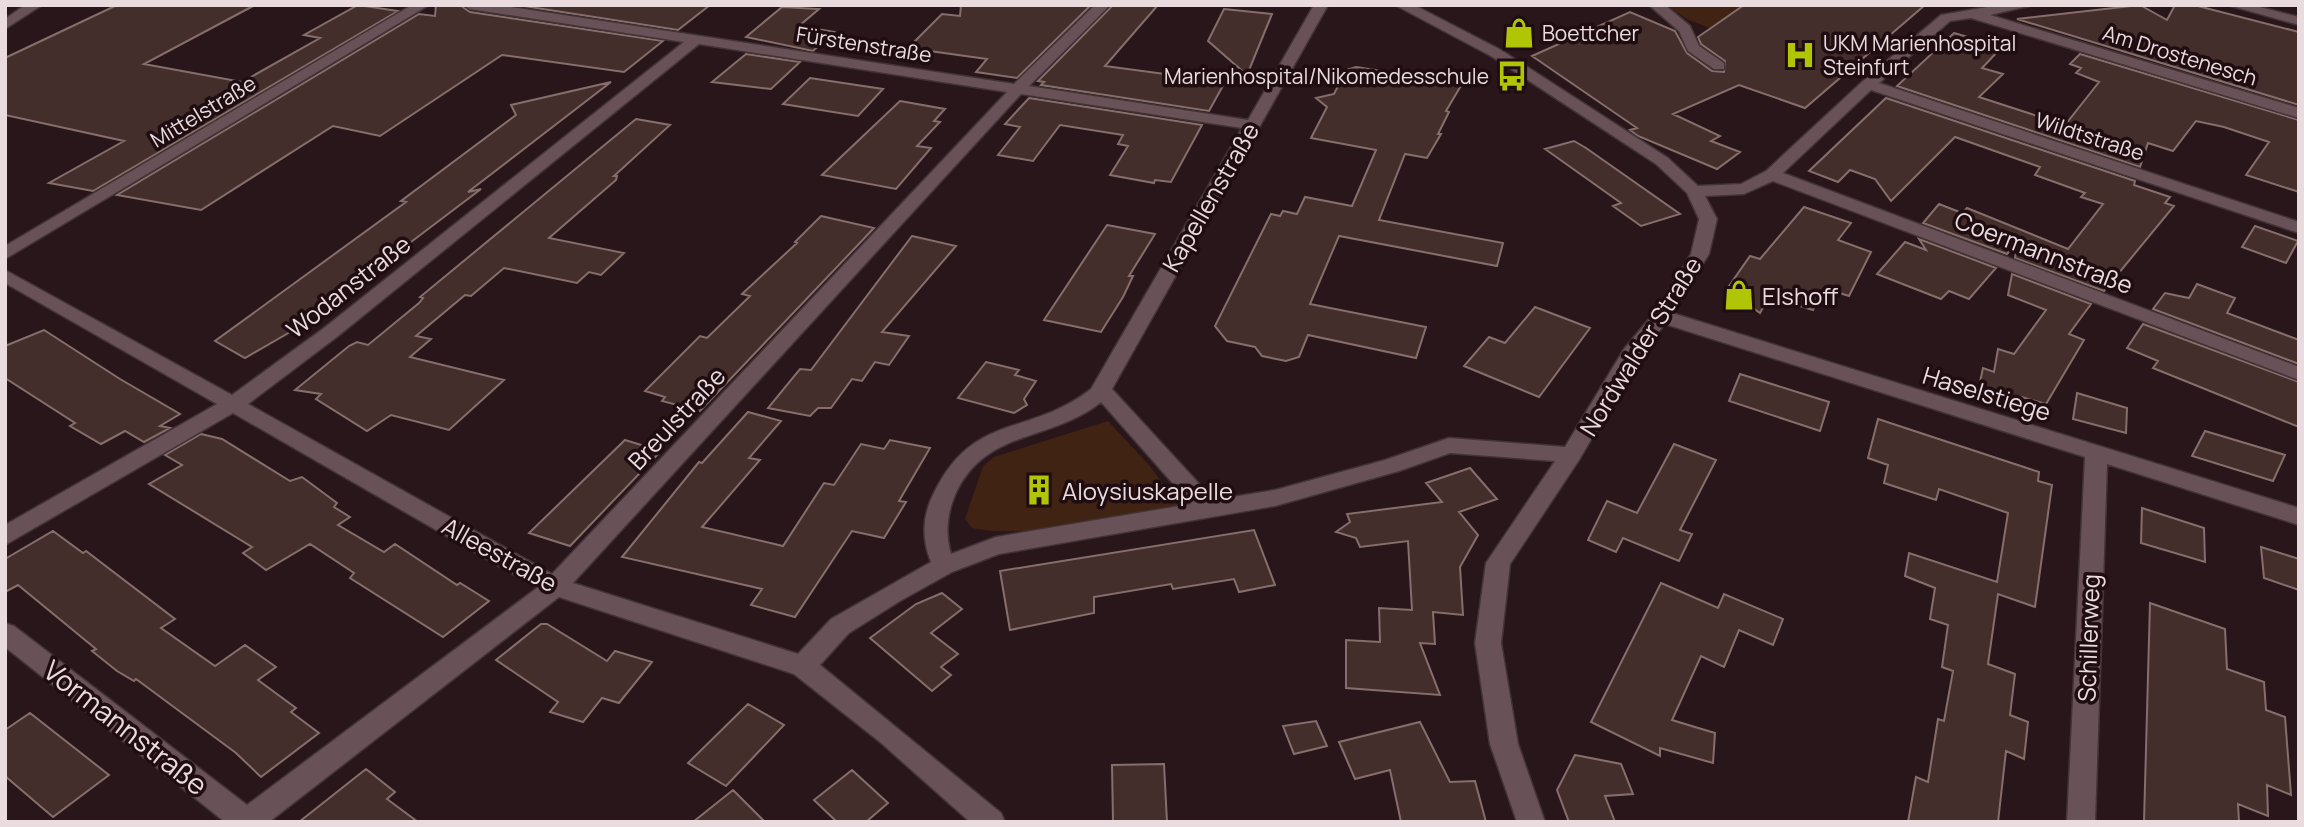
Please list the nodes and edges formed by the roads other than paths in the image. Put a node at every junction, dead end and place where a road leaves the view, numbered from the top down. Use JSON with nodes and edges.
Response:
{"nodes":[{"id":1,"x":35,"y":5,"type":"edge"},
{"id":2,"x":422,"y":5,"type":"edge"},
{"id":3,"x":470,"y":5,"type":"edge"},
{"id":4,"x":1104,"y":5,"type":"edge"},
{"id":5,"x":1321,"y":5,"type":"edge"},
{"id":6,"x":1402,"y":5,"type":"edge"},
{"id":7,"x":1656,"y":5,"type":"edge"},
{"id":8,"x":2026,"y":5,"type":"edge"},
{"id":9,"x":2235,"y":5,"type":"edge"},
{"id":10,"x":1969,"y":12,"type":"junction"},
{"id":11,"x":2299,"y":21,"type":"edge"},
{"id":12,"x":5,"y":25,"type":"edge"},
{"id":13,"x":696,"y":40,"type":"junction"},
{"id":14,"x":1719,"y":66,"type":"dead end"},
{"id":15,"x":1868,"y":84,"type":"junction"},
{"id":16,"x":1018,"y":89,"type":"junction"},
{"id":17,"x":2299,"y":113,"type":"edge"},
{"id":18,"x":1251,"y":125,"type":"junction"},
{"id":19,"x":1772,"y":176,"type":"junction"},
{"id":20,"x":1693,"y":191,"type":"junction"},
{"id":21,"x":2299,"y":228,"type":"edge"},
{"id":22,"x":5,"y":254,"type":"edge"},
{"id":23,"x":5,"y":275,"type":"edge"},
{"id":24,"x":1661,"y":316,"type":"junction"},
{"id":25,"x":2299,"y":374,"type":"edge"},
{"id":26,"x":1101,"y":390,"type":"junction"},
{"id":27,"x":235,"y":403,"type":"junction"},
{"id":28,"x":1571,"y":455,"type":"junction"},
{"id":29,"x":2096,"y":455,"type":"junction"},
{"id":30,"x":1209,"y":510,"type":"junction"},
{"id":31,"x":2299,"y":517,"type":"edge"},
{"id":32,"x":5,"y":536,"type":"edge"},
{"id":33,"x":944,"y":566,"type":"junction"},
{"id":34,"x":555,"y":587,"type":"junction"},
{"id":35,"x":5,"y":633,"type":"edge"},
{"id":36,"x":803,"y":666,"type":"junction"},
{"id":37,"x":247,"y":822,"type":"edge"},
{"id":38,"x":991,"y":822,"type":"edge"},
{"id":39,"x":1531,"y":822,"type":"edge"},
{"id":40,"x":2081,"y":822,"type":"edge"}],
"edges":[{"from":1,"to":12,"type":"street"},
{"from":2,"to":22,"type":"street","name":"Mittelstraße"},
{"from":3,"to":13,"type":"street","name":"Fürstenstraße"},
{"from":4,"to":16,"type":"street","name":"Breulstraße"},
{"from":5,"to":18,"type":"street","name":"Kapellenstraße"},
{"from":6,"to":20,"type":"street","name":"Nordwalder Straße"},
{"from":7,"to":14,"type":"street"},
{"from":8,"to":10,"type":"street"},
{"from":9,"to":11,"type":"street"},
{"from":10,"to":15,"type":"street"},
{"from":10,"to":17,"type":"street","name":"Am Drostenesch"},
{"from":13,"to":16,"type":"street","name":"Fürstenstraße"},
{"from":13,"to":27,"type":"street","name":"Wodanstraße"},
{"from":15,"to":19,"type":"street"},
{"from":15,"to":21,"type":"street","name":"Wildtstraße"},
{"from":16,"to":18,"type":"street","name":"Fürstenstraße"},
{"from":16,"to":34,"type":"street","name":"Breulstraße"},
{"from":18,"to":26,"type":"street","name":"Kapellenstraße"},
{"from":19,"to":20,"type":"street"},
{"from":19,"to":25,"type":"street","name":"Coermannstraße"},
{"from":20,"to":24,"type":"street","name":"Nordwalder Straße"},
{"from":23,"to":27,"type":"street","name":"Alleestraße"},
{"from":24,"to":28,"type":"street","name":"Nordwalder Straße"},
{"from":24,"to":29,"type":"street","name":"Haselstiege"},
{"from":26,"to":30,"type":"street"},
{"from":26,"to":33,"type":"street","name":"Kapellenstraße"},
{"from":27,"to":32,"type":"street","name":"Wodanstraße"},
{"from":27,"to":34,"type":"street","name":"Alleestraße"},
{"from":28,"to":30,"type":"street"},
{"from":28,"to":39,"type":"street","name":"Nordwalder Straße"},
{"from":29,"to":31,"type":"street","name":"Haselstiege"},
{"from":29,"to":40,"type":"street","name":"Schillerweg"},
{"from":30,"to":33,"type":"street"},
{"from":33,"to":36,"type":"street"},
{"from":34,"to":36,"type":"street","name":"Alleestraße"},
{"from":34,"to":37,"type":"street","name":"Breulstraße"},
{"from":35,"to":37,"type":"street","name":"Vormannstraße"},
{"from":36,"to":38,"type":"street","name":"Alleestraße"}]}
